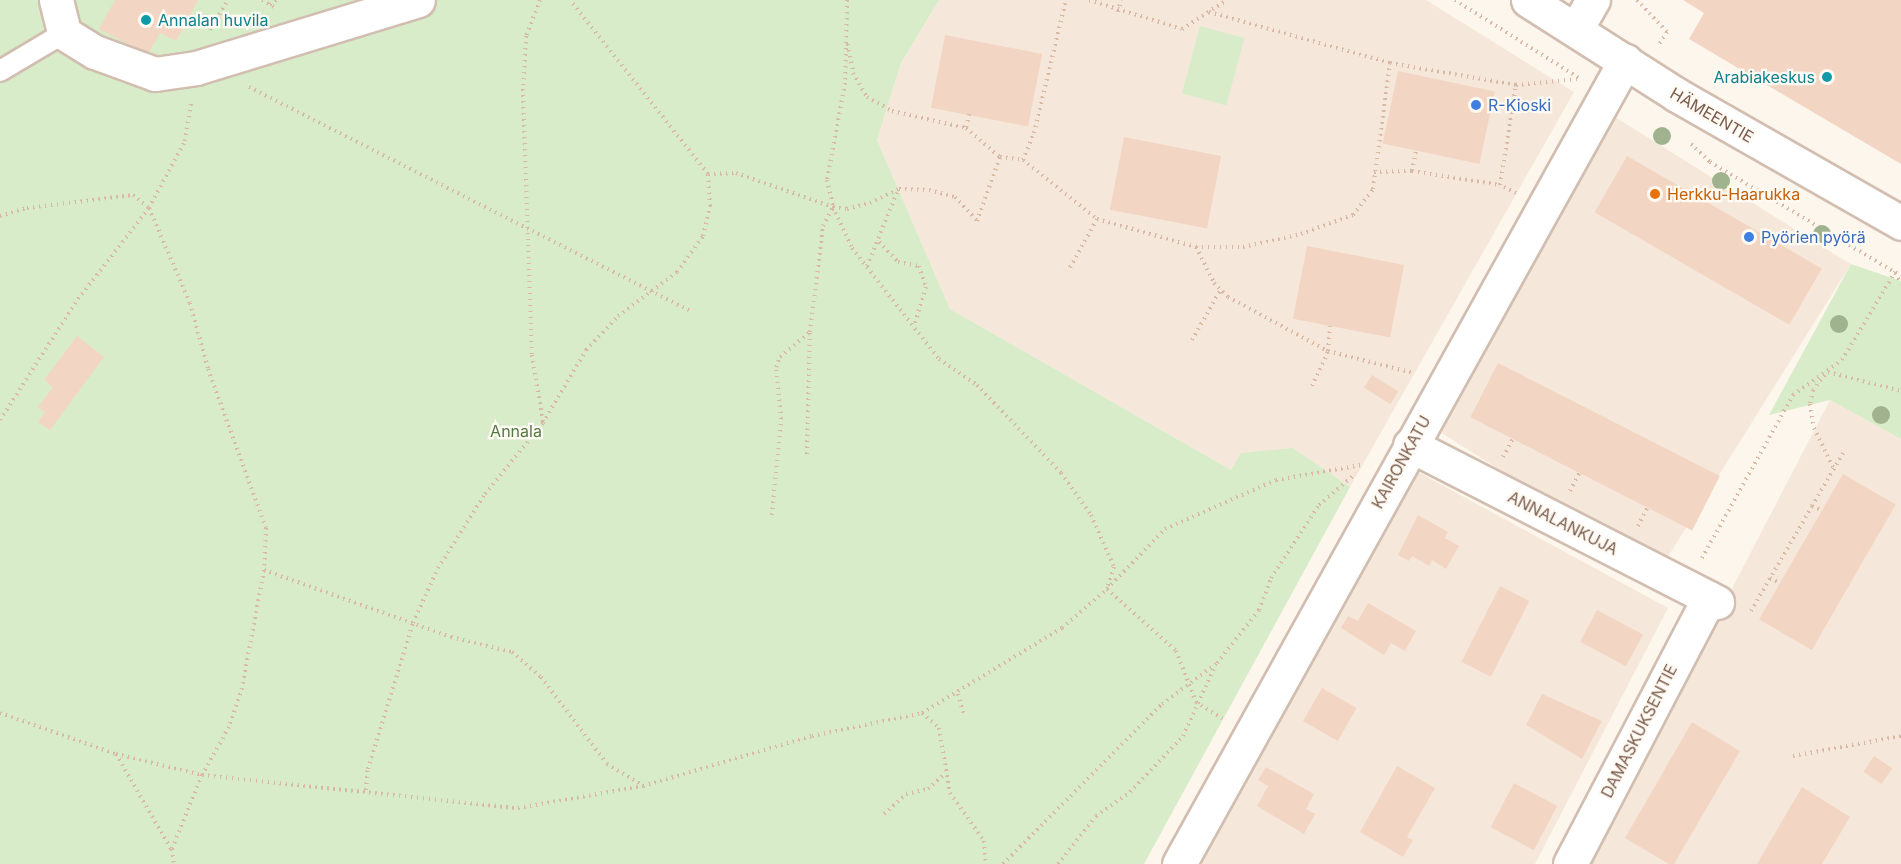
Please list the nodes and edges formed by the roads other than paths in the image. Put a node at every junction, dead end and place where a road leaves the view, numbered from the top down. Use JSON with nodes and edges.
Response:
{"nodes":[{"id":1,"x":56,"y":0,"type":"edge"},
{"id":2,"x":418,"y":0,"type":"edge"},
{"id":3,"x":1528,"y":0,"type":"edge"},
{"id":4,"x":1593,"y":0,"type":"edge"},
{"id":5,"x":1576,"y":29,"type":"junction"},
{"id":6,"x":64,"y":33,"type":"junction"},
{"id":7,"x":1625,"y":62,"type":"junction"},
{"id":8,"x":0,"y":71,"type":"edge"},
{"id":9,"x":1901,"y":223,"type":"edge"},
{"id":10,"x":1410,"y":445,"type":"junction"},
{"id":11,"x":1713,"y":600,"type":"joint"},
{"id":12,"x":1179,"y":864,"type":"edge"},
{"id":13,"x":1570,"y":864,"type":"edge"}],
"edges":[{"from":1,"to":6,"type":"street"},
{"from":2,"to":6,"type":"street"},
{"from":3,"to":5,"type":"street","name":"HÄMEENTIE"},
{"from":4,"to":5,"type":"street"},
{"from":5,"to":7,"type":"street","name":"HÄMEENTIE"},
{"from":6,"to":8,"type":"lane"},
{"from":7,"to":9,"type":"street","name":"HÄMEENTIE"},
{"from":7,"to":10,"type":"street","name":"KAIRONKATU"},
{"from":10,"to":11,"type":"street","name":"ANNALANKUJA"},
{"from":10,"to":12,"type":"street","name":"KAIRONKATU"},
{"from":11,"to":13,"type":"street","name":"DAMASKUKSENTIE"}]}
